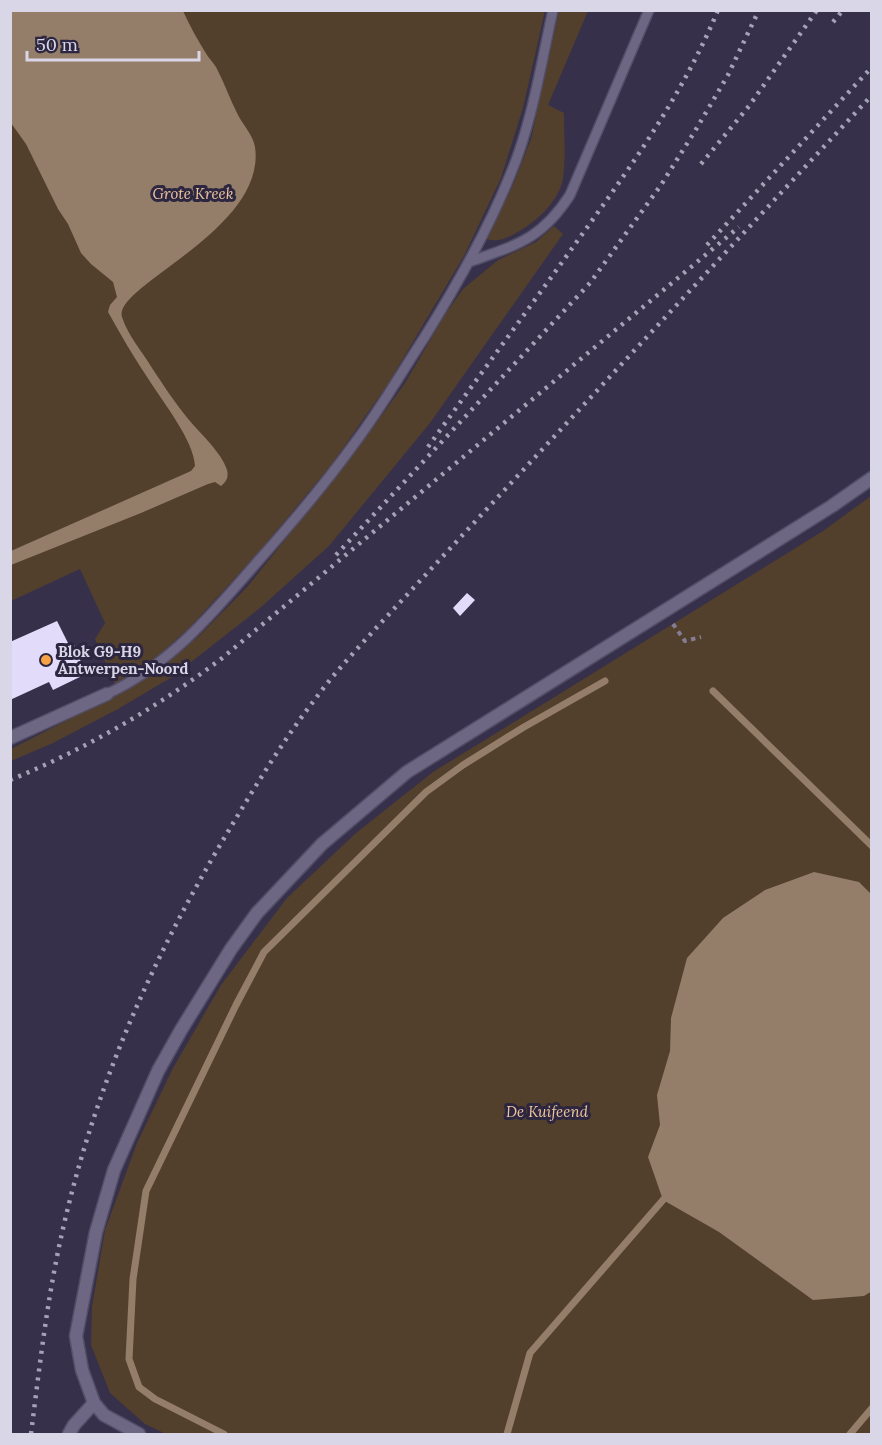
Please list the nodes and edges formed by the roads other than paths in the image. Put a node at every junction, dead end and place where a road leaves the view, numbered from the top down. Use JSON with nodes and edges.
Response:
{"nodes":[{"id":1,"x":553,"y":10,"type":"edge"},
{"id":2,"x":649,"y":10,"type":"edge"},
{"id":3,"x":469,"y":262,"type":"junction"},
{"id":4,"x":872,"y":478,"type":"edge"},
{"id":5,"x":107,"y":694,"type":"joint"},
{"id":6,"x":10,"y":738,"type":"edge"},
{"id":7,"x":94,"y":1403,"type":"junction"},
{"id":8,"x":69,"y":1434,"type":"edge"},
{"id":9,"x":139,"y":1434,"type":"edge"}],
"edges":[{"from":1,"to":3,"type":"lane"},
{"from":2,"to":3,"type":"lane"},
{"from":3,"to":5,"type":"lane"},
{"from":4,"to":7,"type":"street"},
{"from":5,"to":6,"type":"street"},
{"from":7,"to":8,"type":"street"},
{"from":7,"to":9,"type":"street"}]}
